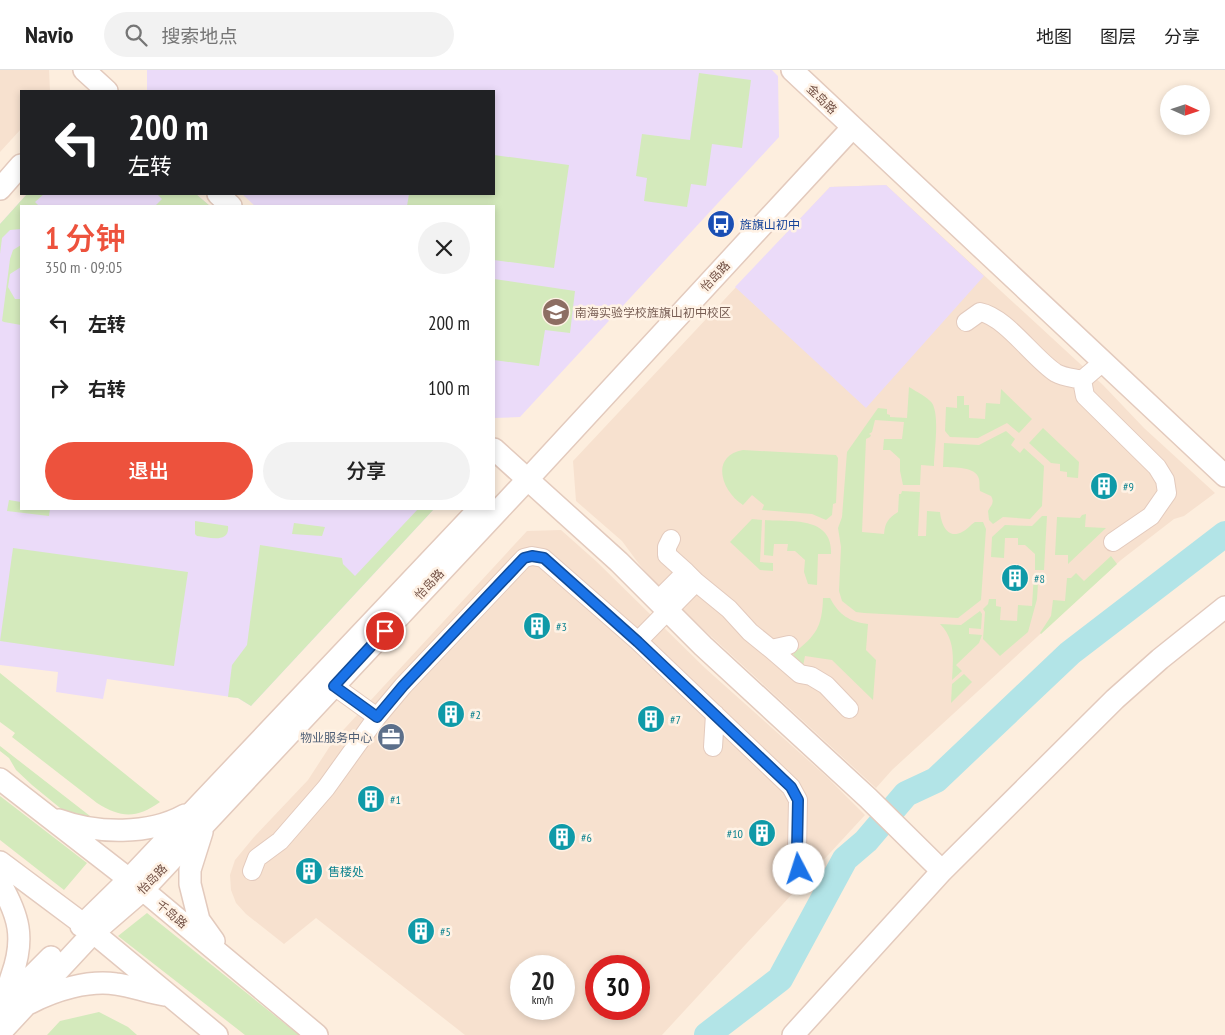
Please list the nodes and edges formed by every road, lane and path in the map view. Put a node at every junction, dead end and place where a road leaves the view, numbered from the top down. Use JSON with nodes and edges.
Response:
{"nodes":[{"id":1,"x":792,"y":70,"type":"edge"},
{"id":2,"x":848,"y":124,"type":"junction"},
{"id":3,"x":20,"y":166,"type":"edge"},
{"id":4,"x":0,"y":189,"type":"edge"},
{"id":5,"x":219,"y":195,"type":"edge"},
{"id":6,"x":231,"y":205,"type":"edge"},
{"id":7,"x":966,"y":322,"type":"dead end"},
{"id":8,"x":1103,"y":362,"type":"junction"},
{"id":9,"x":1082,"y":380,"type":"junction"},
{"id":10,"x":495,"y":450,"type":"edge"},
{"id":11,"x":522,"y":475,"type":"junction"},
{"id":12,"x":1225,"y":476,"type":"edge"},
{"id":13,"x":495,"y":493,"type":"edge"},
{"id":14,"x":495,"y":505,"type":"edge"},
{"id":15,"x":479,"y":510,"type":"edge"},
{"id":16,"x":491,"y":510,"type":"edge"},
{"id":17,"x":671,"y":539,"type":"dead end"},
{"id":18,"x":1113,"y":542,"type":"dead end"},
{"id":19,"x":691,"y":577,"type":"junction"},
{"id":20,"x":663,"y":605,"type":"junction"},
{"id":21,"x":1225,"y":607,"type":"edge"},
{"id":22,"x":638,"y":642,"type":"junction"},
{"id":23,"x":789,"y":646,"type":"dead end"},
{"id":24,"x":771,"y":649,"type":"junction"},
{"id":25,"x":334,"y":686,"type":"junction"},
{"id":26,"x":849,"y":709,"type":"dead end"},
{"id":27,"x":714,"y":714,"type":"junction"},
{"id":28,"x":377,"y":717,"type":"junction"},
{"id":29,"x":712,"y":747,"type":"dead end"},
{"id":30,"x":0,"y":779,"type":"edge"},
{"id":31,"x":47,"y":816,"type":"junction"},
{"id":32,"x":201,"y":816,"type":"junction"},
{"id":33,"x":0,"y":862,"type":"edge"},
{"id":34,"x":799,"y":869,"type":"dead end"},
{"id":35,"x":252,"y":871,"type":"dead end"},
{"id":36,"x":942,"y":872,"type":"junction"},
{"id":37,"x":0,"y":883,"type":"edge"},
{"id":38,"x":136,"y":885,"type":"junction"},
{"id":39,"x":88,"y":929,"type":"junction"},
{"id":40,"x":228,"y":961,"type":"junction"},
{"id":41,"x":167,"y":995,"type":"junction"},
{"id":42,"x":0,"y":1003,"type":"edge"},
{"id":43,"x":23,"y":1007,"type":"junction"},
{"id":44,"x":0,"y":1008,"type":"edge"},
{"id":45,"x":0,"y":1033,"type":"edge"},
{"id":46,"x":217,"y":1035,"type":"edge"},
{"id":47,"x":316,"y":1035,"type":"edge"},
{"id":48,"x":793,"y":1035,"type":"edge"}],
"edges":[{"from":1,"to":2,"type":"street","name":"金岛路"},
{"from":2,"to":8,"type":"street","name":"金岛路"},
{"from":2,"to":11,"type":"street"},
{"from":3,"to":4,"type":"street"},
{"from":5,"to":6,"type":"street"},
{"from":7,"to":9,"type":"street"},
{"from":8,"to":9,"type":"street"},
{"from":8,"to":12,"type":"street","name":"金岛路"},
{"from":9,"to":18,"type":"street"},
{"from":10,"to":11,"type":"street"},
{"from":11,"to":13,"type":"street"},
{"from":11,"to":14,"type":"street","name":"怡岛路"},
{"from":11,"to":20,"type":"street"},
{"from":15,"to":32,"type":"street"},
{"from":16,"to":25,"type":"street","name":"怡岛路"},
{"from":17,"to":19,"type":"street"},
{"from":19,"to":20,"type":"street"},
{"from":19,"to":24,"type":"street"},
{"from":20,"to":22,"type":"street"},
{"from":20,"to":36,"type":"street"},
{"from":21,"to":36,"type":"street"},
{"from":22,"to":27,"type":"street"},
{"from":22,"to":28,"type":"street"},
{"from":23,"to":24,"type":"street"},
{"from":24,"to":26,"type":"street"},
{"from":25,"to":28,"type":"street"},
{"from":25,"to":32,"type":"street","name":"怡岛路"},
{"from":27,"to":29,"type":"street"},
{"from":27,"to":34,"type":"street"},
{"from":28,"to":35,"type":"street"},
{"from":30,"to":31,"type":"street","name":"千岛路"},
{"from":31,"to":32,"type":"street"},
{"from":31,"to":38,"type":"street","name":"千岛路"},
{"from":32,"to":38,"type":"street","name":"怡岛路"},
{"from":32,"to":40,"type":"street"},
{"from":33,"to":39,"type":"street"},
{"from":36,"to":48,"type":"street"},
{"from":37,"to":42,"type":"street"},
{"from":38,"to":39,"type":"street","name":"怡岛路"},
{"from":38,"to":40,"type":"street","name":"千岛路"},
{"from":39,"to":41,"type":"street"},
{"from":39,"to":43,"type":"street"},
{"from":39,"to":44,"type":"street"},
{"from":40,"to":47,"type":"street","name":"千岛路"},
{"from":41,"to":43,"type":"street"},
{"from":41,"to":46,"type":"street"},
{"from":43,"to":45,"type":"street"}]}
